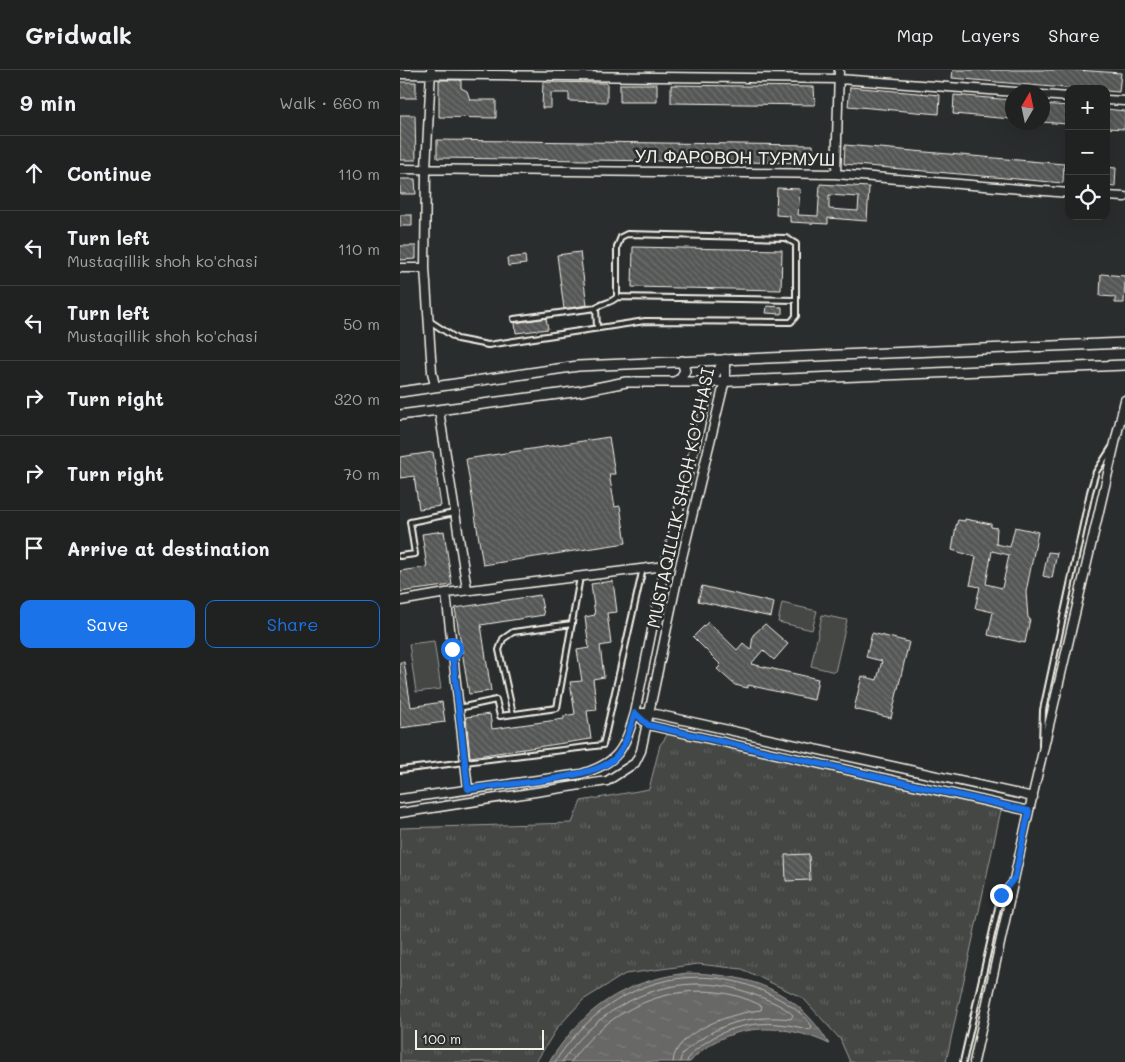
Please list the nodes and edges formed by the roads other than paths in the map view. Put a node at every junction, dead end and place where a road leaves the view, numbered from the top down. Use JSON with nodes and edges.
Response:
{"nodes":[{"id":1,"x":839,"y":70,"type":"edge"},
{"id":2,"x":431,"y":72,"type":"edge"},
{"id":3,"x":400,"y":74,"type":"edge"},
{"id":4,"x":839,"y":79,"type":"junction"},
{"id":5,"x":1005,"y":91,"type":"edge"},
{"id":6,"x":1050,"y":96,"type":"edge"},
{"id":7,"x":1065,"y":97,"type":"edge"},
{"id":8,"x":1110,"y":100,"type":"edge"},
{"id":9,"x":1125,"y":101,"type":"edge"},
{"id":10,"x":400,"y":169,"type":"edge"},
{"id":11,"x":426,"y":169,"type":"junction"},
{"id":12,"x":836,"y":174,"type":"junction"},
{"id":13,"x":1065,"y":193,"type":"edge"},
{"id":14,"x":1110,"y":196,"type":"edge"},
{"id":15,"x":1125,"y":197,"type":"edge"},
{"id":16,"x":400,"y":268,"type":"edge"},
{"id":17,"x":425,"y":268,"type":"junction"},
{"id":18,"x":617,"y":297,"type":"junction"},
{"id":19,"x":796,"y":300,"type":"junction"},
{"id":20,"x":596,"y":308,"type":"junction"},
{"id":21,"x":514,"y":319,"type":"dead end"},
{"id":22,"x":428,"y":320,"type":"junction"},
{"id":23,"x":597,"y":327,"type":"junction"},
{"id":24,"x":1125,"y":343,"type":"edge"},
{"id":25,"x":725,"y":358,"type":"junction"},
{"id":26,"x":682,"y":361,"type":"junction"},
{"id":27,"x":1125,"y":365,"type":"edge"},
{"id":28,"x":725,"y":380,"type":"junction"},
{"id":29,"x":674,"y":382,"type":"junction"},
{"id":30,"x":711,"y":382,"type":"junction"},
{"id":31,"x":435,"y":386,"type":"junction"},
{"id":32,"x":400,"y":392,"type":"edge"},
{"id":33,"x":1125,"y":400,"type":"edge"},
{"id":34,"x":439,"y":410,"type":"junction"},
{"id":35,"x":400,"y":416,"type":"edge"},
{"id":36,"x":1116,"y":441,"type":"junction"},
{"id":37,"x":457,"y":513,"type":"junction"},
{"id":38,"x":400,"y":556,"type":"edge"},
{"id":39,"x":665,"y":566,"type":"junction"},
{"id":40,"x":643,"y":568,"type":"junction"},
{"id":41,"x":581,"y":576,"type":"junction"},
{"id":42,"x":467,"y":589,"type":"junction"},
{"id":43,"x":446,"y":593,"type":"junction"},
{"id":44,"x":400,"y":601,"type":"edge"},
{"id":45,"x":572,"y":624,"type":"junction"},
{"id":46,"x":459,"y":708,"type":"junction"},
{"id":47,"x":635,"y":713,"type":"junction"},
{"id":48,"x":651,"y":713,"type":"junction"},
{"id":49,"x":513,"y":714,"type":"junction"},
{"id":50,"x":648,"y":725,"type":"junction"},
{"id":51,"x":1042,"y":758,"type":"junction"},
{"id":52,"x":465,"y":760,"type":"junction"},
{"id":53,"x":400,"y":770,"type":"edge"},
{"id":54,"x":468,"y":789,"type":"junction"},
{"id":55,"x":1033,"y":797,"type":"junction"},
{"id":56,"x":400,"y":799,"type":"edge"},
{"id":57,"x":1029,"y":811,"type":"junction"},
{"id":58,"x":400,"y":813,"type":"edge"},
{"id":59,"x":1015,"y":877,"type":"junction"},
{"id":60,"x":963,"y":1062,"type":"edge"},
{"id":61,"x":974,"y":1062,"type":"edge"}],
"edges":[{"from":1,"to":4,"type":"street"},
{"from":2,"to":3,"type":"street"},
{"from":2,"to":4,"type":"street"},
{"from":2,"to":11,"type":"street"},
{"from":4,"to":5,"type":"street"},
{"from":4,"to":12,"type":"street"},
{"from":6,"to":7,"type":"street"},
{"from":8,"to":9,"type":"street"},
{"from":10,"to":11,"type":"street","name":"УЛ ФАРОВОН ТУРМУШ"},
{"from":11,"to":12,"type":"street","name":"УЛ ФАРОВОН ТУРМУШ"},
{"from":11,"to":17,"type":"street"},
{"from":12,"to":13,"type":"street","name":"УЛ ФАРОВОН ТУРМУШ"},
{"from":14,"to":15,"type":"street"},
{"from":16,"to":17,"type":"street"},
{"from":17,"to":22,"type":"street"},
{"from":18,"to":19,"type":"lane"},
{"from":18,"to":19,"type":"lane"},
{"from":18,"to":20,"type":"lane"},
{"from":19,"to":23,"type":"lane"},
{"from":20,"to":21,"type":"lane"},
{"from":20,"to":23,"type":"lane"},
{"from":22,"to":23,"type":"lane"},
{"from":22,"to":31,"type":"street"},
{"from":24,"to":25,"type":"street"},
{"from":25,"to":26,"type":"street"},
{"from":25,"to":28,"type":"street","name":"MUSTAQILLIK SHOH KO'CHASI"},
{"from":25,"to":30,"type":"street","name":"MUSTAQILLIK SHOH KO'CHASI"},
{"from":26,"to":29,"type":"street"},
{"from":26,"to":31,"type":"street"},
{"from":27,"to":28,"type":"street"},
{"from":28,"to":30,"type":"street"},
{"from":28,"to":48,"type":"street","name":"MUSTAQILLIK SHOH KO'CHASI"},
{"from":29,"to":30,"type":"street"},
{"from":29,"to":34,"type":"street"},
{"from":30,"to":39,"type":"street","name":"MUSTAQILLIK SHOH KO'CHASI"},
{"from":31,"to":32,"type":"street"},
{"from":33,"to":36,"type":"street"},
{"from":34,"to":35,"type":"street"},
{"from":34,"to":37,"type":"street"},
{"from":36,"to":51,"type":"street"},
{"from":36,"to":51,"type":"lane"},
{"from":37,"to":38,"type":"lane"},
{"from":37,"to":42,"type":"street"},
{"from":39,"to":40,"type":"street"},
{"from":39,"to":47,"type":"street","name":"MUSTAQILLIK SHOH KO'CHASI"},
{"from":40,"to":41,"type":"street"},
{"from":40,"to":52,"type":"lane"},
{"from":41,"to":42,"type":"street"},
{"from":41,"to":45,"type":"lane"},
{"from":42,"to":43,"type":"street"},
{"from":43,"to":44,"type":"street"},
{"from":43,"to":46,"type":"street"},
{"from":45,"to":49,"type":"lane"},
{"from":45,"to":49,"type":"lane"},
{"from":46,"to":49,"type":"lane"},
{"from":46,"to":52,"type":"street"},
{"from":47,"to":48,"type":"street"},
{"from":47,"to":50,"type":"street"},
{"from":47,"to":54,"type":"street","name":"MUSTAQILLIK SHOH KO'CHASI"},
{"from":48,"to":50,"type":"street","name":"MUSTAQILLIK SHOH KO'CHASI"},
{"from":48,"to":55,"type":"street"},
{"from":50,"to":57,"type":"street"},
{"from":50,"to":58,"type":"street","name":"MUSTAQILLIK SHOH KO'CHASI"},
{"from":51,"to":55,"type":"street"},
{"from":52,"to":53,"type":"lane"},
{"from":52,"to":54,"type":"street"},
{"from":54,"to":56,"type":"street","name":"MUSTAQILLIK SHOH KO'CHASI"},
{"from":55,"to":57,"type":"street"},
{"from":57,"to":59,"type":"street"},
{"from":59,"to":60,"type":"lane"},
{"from":59,"to":61,"type":"street"}]}
